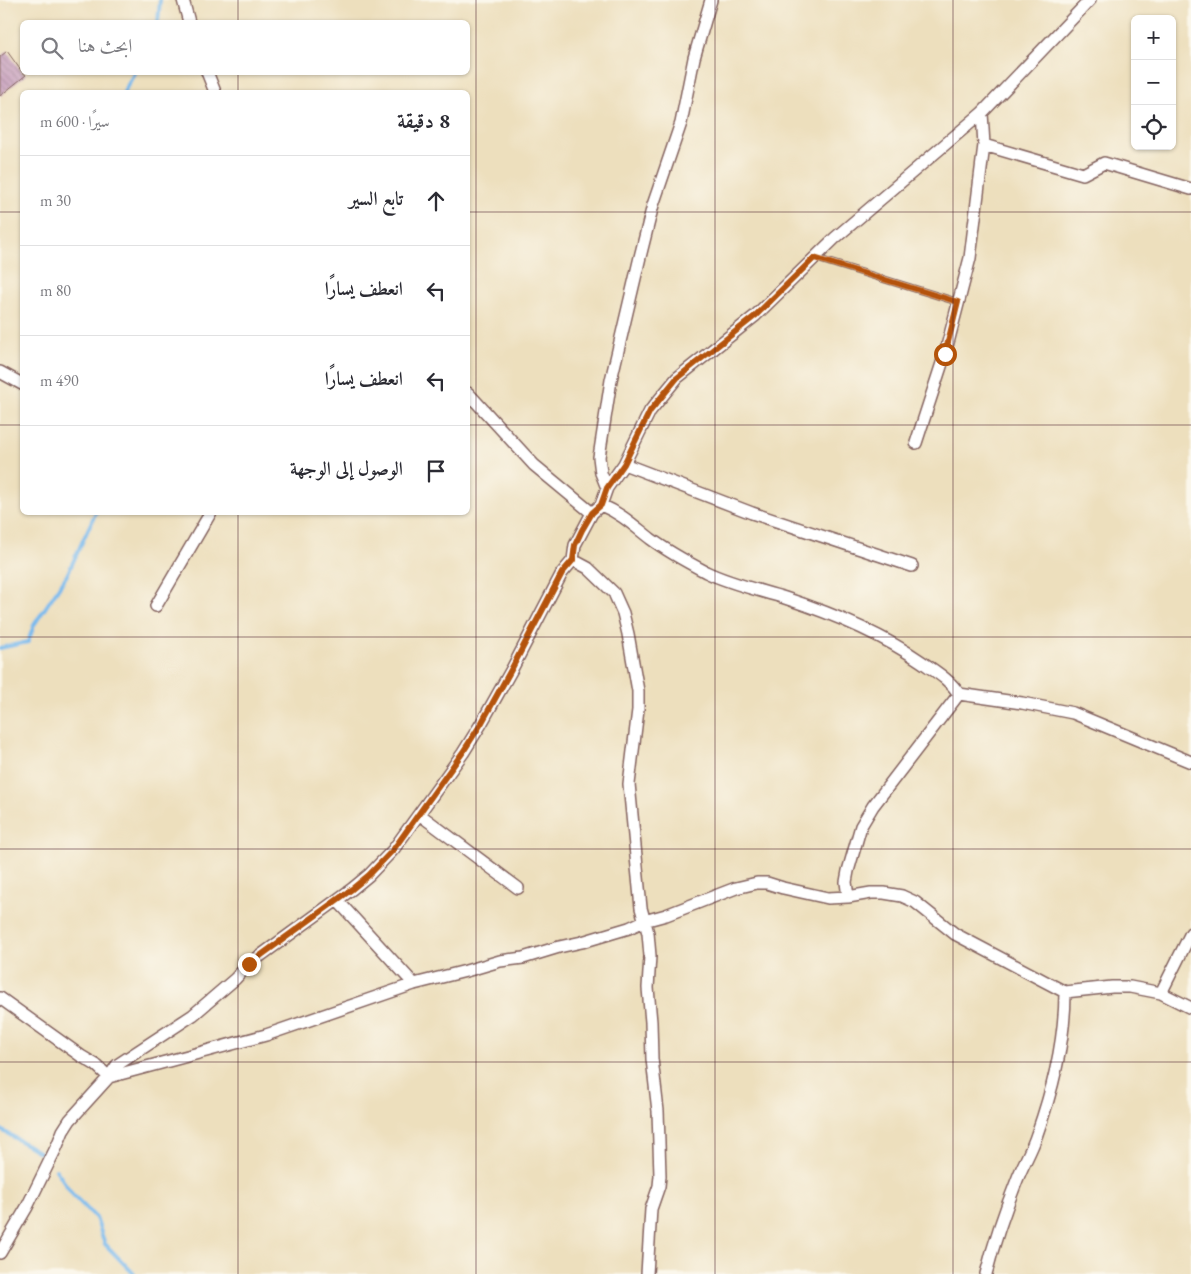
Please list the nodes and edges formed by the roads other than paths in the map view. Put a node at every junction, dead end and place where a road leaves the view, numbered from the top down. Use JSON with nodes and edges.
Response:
{"nodes":[{"id":1,"x":183,"y":0,"type":"edge"},
{"id":2,"x":710,"y":0,"type":"edge"},
{"id":3,"x":1090,"y":0,"type":"edge"},
{"id":4,"x":188,"y":20,"type":"edge"},
{"id":5,"x":208,"y":75,"type":"edge"},
{"id":6,"x":214,"y":90,"type":"edge"},
{"id":7,"x":982,"y":114,"type":"junction"},
{"id":8,"x":984,"y":145,"type":"junction"},
{"id":9,"x":1191,"y":190,"type":"edge"},
{"id":10,"x":814,"y":258,"type":"junction"},
{"id":11,"x":958,"y":302,"type":"junction"},
{"id":12,"x":0,"y":372,"type":"edge"},
{"id":13,"x":20,"y":383,"type":"edge"},
{"id":14,"x":470,"y":395,"type":"edge"},
{"id":15,"x":916,"y":443,"type":"dead end"},
{"id":16,"x":624,"y":464,"type":"junction"},
{"id":17,"x":607,"y":488,"type":"junction"},
{"id":18,"x":601,"y":505,"type":"junction"},
{"id":19,"x":592,"y":513,"type":"junction"},
{"id":20,"x":209,"y":515,"type":"edge"},
{"id":21,"x":573,"y":560,"type":"junction"},
{"id":22,"x":912,"y":566,"type":"dead end"},
{"id":23,"x":156,"y":606,"type":"dead end"},
{"id":24,"x":959,"y":694,"type":"junction"},
{"id":25,"x":1191,"y":762,"type":"edge"},
{"id":26,"x":419,"y":814,"type":"junction"},
{"id":27,"x":518,"y":888,"type":"dead end"},
{"id":28,"x":848,"y":897,"type":"junction"},
{"id":29,"x":337,"y":900,"type":"junction"},
{"id":30,"x":644,"y":920,"type":"junction"},
{"id":31,"x":1191,"y":933,"type":"edge"},
{"id":32,"x":414,"y":984,"type":"junction"},
{"id":33,"x":1065,"y":992,"type":"junction"},
{"id":34,"x":1161,"y":993,"type":"junction"},
{"id":35,"x":0,"y":998,"type":"edge"},
{"id":36,"x":1191,"y":1008,"type":"edge"},
{"id":37,"x":109,"y":1077,"type":"junction"},
{"id":38,"x":0,"y":1253,"type":"edge"},
{"id":39,"x":647,"y":1274,"type":"edge"},
{"id":40,"x":986,"y":1274,"type":"edge"}],
"edges":[{"from":1,"to":4,"type":"street"},
{"from":2,"to":17,"type":"street"},
{"from":3,"to":7,"type":"street"},
{"from":5,"to":6,"type":"street"},
{"from":7,"to":8,"type":"street"},
{"from":7,"to":10,"type":"street"},
{"from":8,"to":9,"type":"street"},
{"from":8,"to":11,"type":"street"},
{"from":10,"to":11,"type":"lane"},
{"from":10,"to":16,"type":"street"},
{"from":11,"to":15,"type":"street"},
{"from":12,"to":13,"type":"street"},
{"from":14,"to":19,"type":"street"},
{"from":16,"to":17,"type":"street"},
{"from":16,"to":22,"type":"street"},
{"from":17,"to":18,"type":"street"},
{"from":18,"to":19,"type":"street"},
{"from":18,"to":24,"type":"street"},
{"from":19,"to":21,"type":"street"},
{"from":20,"to":23,"type":"street"},
{"from":21,"to":26,"type":"street"},
{"from":21,"to":30,"type":"street"},
{"from":24,"to":25,"type":"street"},
{"from":24,"to":28,"type":"street"},
{"from":26,"to":27,"type":"street"},
{"from":26,"to":29,"type":"street"},
{"from":28,"to":30,"type":"street"},
{"from":28,"to":33,"type":"street"},
{"from":29,"to":32,"type":"street"},
{"from":29,"to":37,"type":"street"},
{"from":30,"to":32,"type":"street"},
{"from":30,"to":39,"type":"street"},
{"from":31,"to":34,"type":"street"},
{"from":32,"to":37,"type":"street"},
{"from":33,"to":34,"type":"street"},
{"from":33,"to":40,"type":"street"},
{"from":34,"to":36,"type":"street"},
{"from":35,"to":37,"type":"street"},
{"from":37,"to":38,"type":"street"}]}
